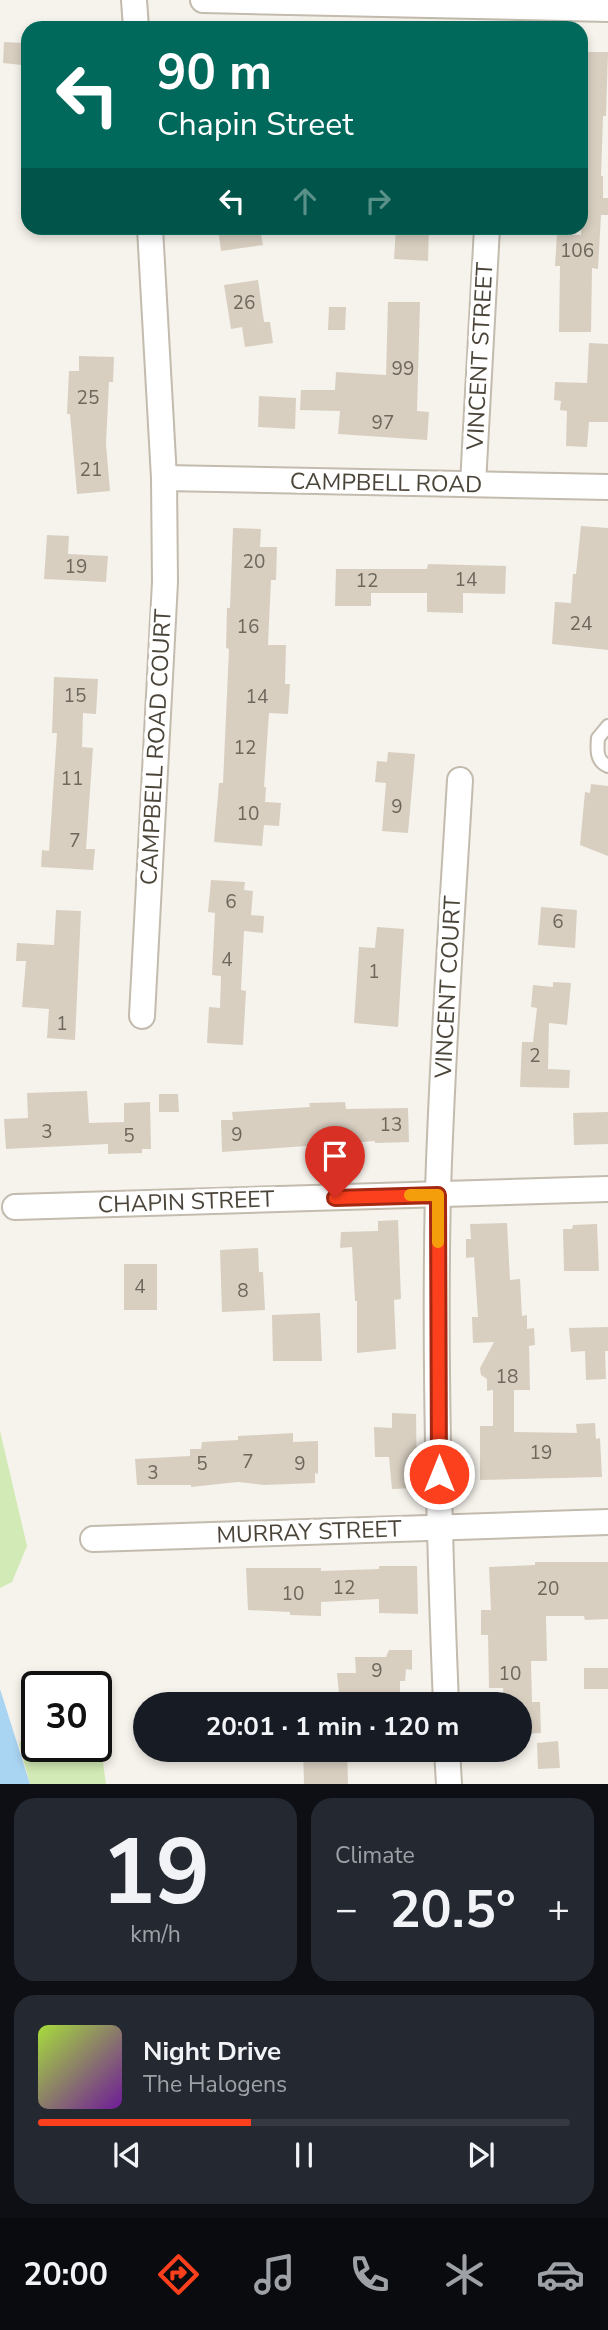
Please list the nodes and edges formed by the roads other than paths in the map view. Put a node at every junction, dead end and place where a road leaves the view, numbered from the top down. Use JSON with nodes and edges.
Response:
{"nodes":[{"id":1,"x":134,"y":0,"type":"edge"},
{"id":2,"x":203,"y":0,"type":"edge"},
{"id":3,"x":608,"y":9,"type":"edge"},
{"id":4,"x":495,"y":17,"type":"edge"},
{"id":5,"x":136,"y":21,"type":"edge"},
{"id":6,"x":150,"y":235,"type":"edge"},
{"id":7,"x":487,"y":235,"type":"edge"},
{"id":8,"x":164,"y":478,"type":"junction"},
{"id":9,"x":472,"y":484,"type":"junction"},
{"id":10,"x":608,"y":487,"type":"edge"},
{"id":11,"x":608,"y":726,"type":"edge"},
{"id":12,"x":608,"y":766,"type":"edge"},
{"id":13,"x":460,"y":780,"type":"dead end"},
{"id":14,"x":142,"y":1016,"type":"dead end"},
{"id":15,"x":608,"y":1189,"type":"edge"},
{"id":16,"x":438,"y":1195,"type":"junction"},
{"id":17,"x":15,"y":1207,"type":"dead end"},
{"id":18,"x":608,"y":1522,"type":"edge"},
{"id":19,"x":439,"y":1528,"type":"junction"},
{"id":20,"x":93,"y":1539,"type":"dead end"},
{"id":21,"x":446,"y":1692,"type":"edge"},
{"id":22,"x":448,"y":1762,"type":"edge"},
{"id":23,"x":449,"y":1784,"type":"edge"}],
"edges":[{"from":1,"to":5,"type":"street"},
{"from":2,"to":4,"type":"street"},
{"from":3,"to":4,"type":"street"},
{"from":6,"to":8,"type":"street","name":"CAMPBELL ROAD COURT"},
{"from":7,"to":9,"type":"street","name":"VINCENT STREET"},
{"from":8,"to":9,"type":"street","name":"CAMPBELL ROAD"},
{"from":8,"to":14,"type":"street","name":"CAMPBELL ROAD COURT"},
{"from":9,"to":10,"type":"street","name":"CAMPBELL ROAD"},
{"from":11,"to":12,"type":"lane"},
{"from":13,"to":16,"type":"street","name":"VINCENT COURT"},
{"from":15,"to":16,"type":"street","name":"CHAPIN STREET"},
{"from":16,"to":17,"type":"street","name":"CHAPIN STREET"},
{"from":16,"to":19,"type":"street"},
{"from":18,"to":19,"type":"street","name":"MURRAY STREET"},
{"from":19,"to":20,"type":"street","name":"MURRAY STREET"},
{"from":19,"to":21,"type":"street"},
{"from":22,"to":23,"type":"street"}]}
